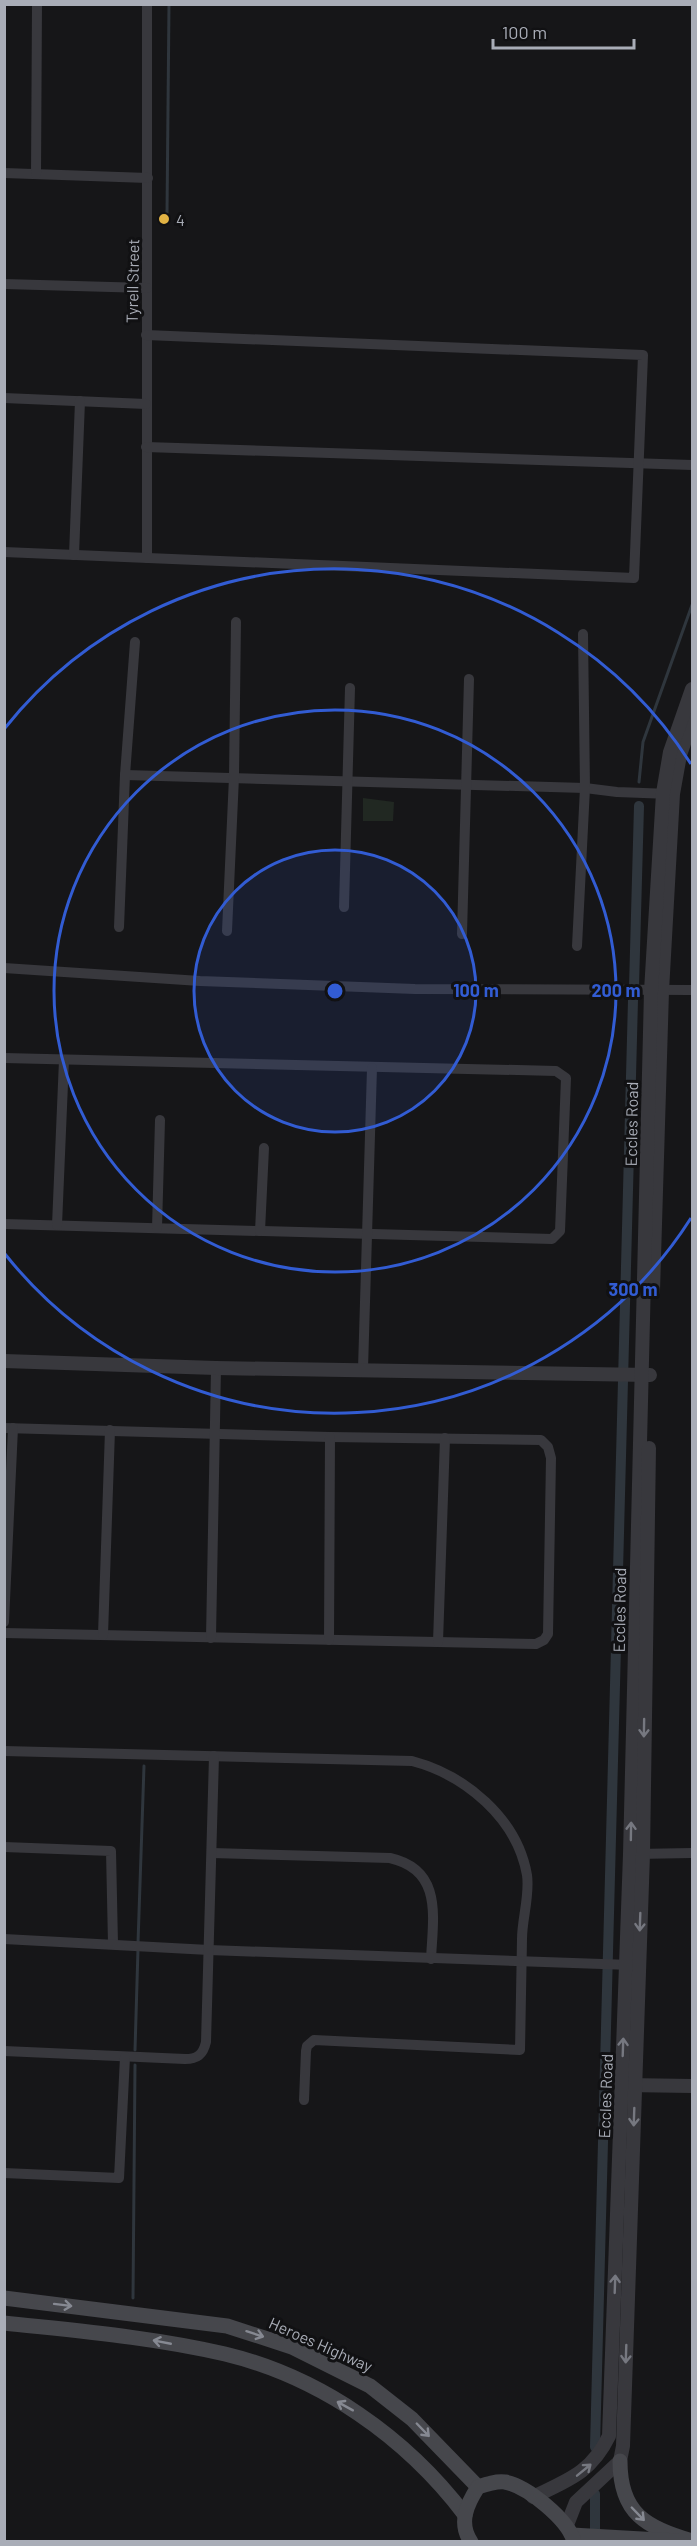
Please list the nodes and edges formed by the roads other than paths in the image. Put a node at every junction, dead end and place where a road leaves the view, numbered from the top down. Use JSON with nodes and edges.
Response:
{"nodes":[{"id":1,"x":37,"y":4,"type":"edge"},
{"id":2,"x":147,"y":4,"type":"edge"},
{"id":3,"x":4,"y":173,"type":"edge"},
{"id":4,"x":36,"y":174,"type":"junction"},
{"id":5,"x":148,"y":178,"type":"junction"},
{"id":6,"x":4,"y":284,"type":"edge"},
{"id":7,"x":147,"y":288,"type":"junction"},
{"id":8,"x":146,"y":334,"type":"junction"},
{"id":9,"x":4,"y":398,"type":"edge"},
{"id":10,"x":80,"y":401,"type":"junction"},
{"id":11,"x":146,"y":404,"type":"junction"},
{"id":12,"x":146,"y":447,"type":"junction"},
{"id":13,"x":639,"y":464,"type":"junction"},
{"id":14,"x":693,"y":465,"type":"edge"},
{"id":15,"x":4,"y":552,"type":"edge"},
{"id":16,"x":74,"y":555,"type":"junction"},
{"id":17,"x":147,"y":558,"type":"junction"},
{"id":18,"x":236,"y":622,"type":"dead end"},
{"id":19,"x":584,"y":634,"type":"dead end"},
{"id":20,"x":135,"y":642,"type":"dead end"},
{"id":21,"x":469,"y":679,"type":"dead end"},
{"id":22,"x":350,"y":688,"type":"dead end"},
{"id":23,"x":693,"y":689,"type":"edge"},
{"id":24,"x":693,"y":720,"type":"edge"},
{"id":25,"x":125,"y":775,"type":"junction"},
{"id":26,"x":234,"y":777,"type":"junction"},
{"id":27,"x":349,"y":781,"type":"junction"},
{"id":28,"x":467,"y":785,"type":"junction"},
{"id":29,"x":585,"y":788,"type":"junction"},
{"id":30,"x":668,"y":794,"type":"junction"},
{"id":31,"x":344,"y":907,"type":"dead end"},
{"id":32,"x":119,"y":927,"type":"dead end"},
{"id":33,"x":227,"y":931,"type":"dead end"},
{"id":34,"x":462,"y":934,"type":"dead end"},
{"id":35,"x":577,"y":946,"type":"dead end"},
{"id":36,"x":4,"y":968,"type":"edge"},
{"id":37,"x":693,"y":990,"type":"edge"},
{"id":38,"x":656,"y":991,"type":"junction"},
{"id":39,"x":4,"y":1059,"type":"edge"},
{"id":40,"x":64,"y":1060,"type":"junction"},
{"id":41,"x":372,"y":1068,"type":"junction"},
{"id":42,"x":160,"y":1120,"type":"dead end"},
{"id":43,"x":264,"y":1148,"type":"dead end"},
{"id":44,"x":4,"y":1224,"type":"edge"},
{"id":45,"x":57,"y":1225,"type":"junction"},
{"id":46,"x":157,"y":1228,"type":"junction"},
{"id":47,"x":260,"y":1232,"type":"junction"},
{"id":48,"x":367,"y":1235,"type":"junction"},
{"id":49,"x":4,"y":1361,"type":"edge"},
{"id":50,"x":216,"y":1368,"type":"junction"},
{"id":51,"x":363,"y":1369,"type":"junction"},
{"id":52,"x":646,"y":1375,"type":"junction"},
{"id":53,"x":9,"y":1428,"type":"edge"},
{"id":54,"x":110,"y":1430,"type":"junction"},
{"id":55,"x":215,"y":1433,"type":"junction"},
{"id":56,"x":330,"y":1437,"type":"junction"},
{"id":57,"x":445,"y":1438,"type":"junction"},
{"id":58,"x":4,"y":1622,"type":"edge"},
{"id":59,"x":4,"y":1633,"type":"edge"},
{"id":60,"x":103,"y":1635,"type":"junction"},
{"id":61,"x":211,"y":1638,"type":"junction"},
{"id":62,"x":329,"y":1640,"type":"junction"},
{"id":63,"x":438,"y":1642,"type":"junction"},
{"id":64,"x":4,"y":1751,"type":"edge"},
{"id":65,"x":214,"y":1756,"type":"junction"},
{"id":66,"x":4,"y":1847,"type":"edge"},
{"id":67,"x":212,"y":1853,"type":"junction"},
{"id":68,"x":693,"y":1853,"type":"edge"},
{"id":69,"x":636,"y":1854,"type":"junction"},
{"id":70,"x":4,"y":1939,"type":"edge"},
{"id":71,"x":113,"y":1944,"type":"junction"},
{"id":72,"x":209,"y":1950,"type":"junction"},
{"id":73,"x":431,"y":1959,"type":"junction"},
{"id":74,"x":522,"y":1960,"type":"junction"},
{"id":75,"x":631,"y":1965,"type":"junction"},
{"id":76,"x":4,"y":2051,"type":"edge"},
{"id":77,"x":125,"y":2057,"type":"junction"},
{"id":78,"x":628,"y":2085,"type":"junction"},
{"id":79,"x":693,"y":2086,"type":"edge"},
{"id":80,"x":304,"y":2100,"type":"dead end"},
{"id":81,"x":4,"y":2173,"type":"edge"},
{"id":82,"x":4,"y":2298,"type":"edge"},
{"id":83,"x":4,"y":2323,"type":"edge"},
{"id":84,"x":620,"y":2461,"type":"junction"},
{"id":85,"x":478,"y":2487,"type":"junction"},
{"id":86,"x":533,"y":2497,"type":"junction"},
{"id":87,"x":465,"y":2515,"type":"junction"},
{"id":88,"x":571,"y":2534,"type":"edge"},
{"id":89,"x":471,"y":2541,"type":"edge"},
{"id":90,"x":691,"y":2541,"type":"edge"}],
"edges":[{"from":1,"to":4,"type":"street"},
{"from":2,"to":5,"type":"street","name":"Tyrell Street"},
{"from":3,"to":4,"type":"street"},
{"from":4,"to":5,"type":"street"},
{"from":5,"to":7,"type":"street","name":"Tyrell Street"},
{"from":6,"to":7,"type":"street"},
{"from":7,"to":8,"type":"street","name":"Tyrell Street"},
{"from":8,"to":11,"type":"street","name":"Tyrell Street"},
{"from":8,"to":13,"type":"street"},
{"from":9,"to":10,"type":"street"},
{"from":10,"to":11,"type":"street"},
{"from":10,"to":16,"type":"street"},
{"from":11,"to":12,"type":"street","name":"Tyrell Street"},
{"from":12,"to":13,"type":"street"},
{"from":12,"to":17,"type":"street","name":"Tyrell Street"},
{"from":13,"to":14,"type":"street"},
{"from":13,"to":17,"type":"street"},
{"from":15,"to":16,"type":"street"},
{"from":16,"to":17,"type":"street"},
{"from":18,"to":26,"type":"street"},
{"from":19,"to":29,"type":"street"},
{"from":20,"to":25,"type":"street"},
{"from":21,"to":28,"type":"street"},
{"from":22,"to":27,"type":"street"},
{"from":23,"to":30,"type":"street","name":"Eccles Road"},
{"from":24,"to":30,"type":"street","name":"Eccles Road"},
{"from":25,"to":26,"type":"street"},
{"from":25,"to":32,"type":"street"},
{"from":26,"to":27,"type":"street"},
{"from":26,"to":33,"type":"street"},
{"from":27,"to":28,"type":"street"},
{"from":27,"to":31,"type":"street"},
{"from":28,"to":29,"type":"street"},
{"from":28,"to":34,"type":"street"},
{"from":29,"to":30,"type":"street"},
{"from":29,"to":35,"type":"street"},
{"from":30,"to":38,"type":"street","name":"Eccles Road"},
{"from":36,"to":38,"type":"street"},
{"from":37,"to":38,"type":"street"},
{"from":38,"to":52,"type":"street","name":"Eccles Road"},
{"from":39,"to":40,"type":"street"},
{"from":40,"to":41,"type":"street"},
{"from":40,"to":45,"type":"street"},
{"from":41,"to":48,"type":"street"},
{"from":41,"to":48,"type":"street"},
{"from":42,"to":46,"type":"street"},
{"from":43,"to":47,"type":"street"},
{"from":44,"to":45,"type":"street"},
{"from":45,"to":46,"type":"street"},
{"from":46,"to":47,"type":"street"},
{"from":47,"to":48,"type":"street"},
{"from":48,"to":51,"type":"street"},
{"from":49,"to":50,"type":"street"},
{"from":50,"to":51,"type":"street"},
{"from":50,"to":55,"type":"street"},
{"from":51,"to":52,"type":"street"},
{"from":52,"to":69,"type":"street","name":"Eccles Road"},
{"from":53,"to":54,"type":"street"},
{"from":53,"to":58,"type":"street"},
{"from":54,"to":55,"type":"street"},
{"from":54,"to":60,"type":"street"},
{"from":55,"to":56,"type":"street"},
{"from":55,"to":61,"type":"street"},
{"from":56,"to":57,"type":"street"},
{"from":56,"to":62,"type":"street"},
{"from":57,"to":63,"type":"street"},
{"from":57,"to":63,"type":"street"},
{"from":59,"to":60,"type":"street"},
{"from":60,"to":61,"type":"street"},
{"from":61,"to":62,"type":"street"},
{"from":62,"to":63,"type":"street"},
{"from":64,"to":65,"type":"street"},
{"from":65,"to":67,"type":"street"},
{"from":65,"to":74,"type":"street"},
{"from":66,"to":71,"type":"street"},
{"from":67,"to":72,"type":"street"},
{"from":67,"to":73,"type":"street"},
{"from":68,"to":69,"type":"street"},
{"from":69,"to":75,"type":"street","name":"Eccles Road"},
{"from":70,"to":71,"type":"street"},
{"from":71,"to":72,"type":"street"},
{"from":72,"to":73,"type":"street"},
{"from":72,"to":77,"type":"street"},
{"from":73,"to":74,"type":"street"},
{"from":74,"to":75,"type":"street"},
{"from":74,"to":80,"type":"street"},
{"from":75,"to":78,"type":"street","name":"Eccles Road"},
{"from":76,"to":77,"type":"street"},
{"from":77,"to":81,"type":"street"},
{"from":78,"to":79,"type":"street"},
{"from":78,"to":84,"type":"street","name":"Eccles Road","one_way":true},
{"from":86,"to":78,"type":"street","name":"Eccles Road","one_way":true},
{"from":82,"to":85,"type":"main road","name":"Heroes Highway","one_way":true},
{"from":87,"to":83,"type":"main road","one_way":true},
{"from":84,"to":88,"type":"street"},
{"from":84,"to":90,"type":"main road","one_way":true},
{"from":85,"to":86,"type":"main road"},
{"from":85,"to":87,"type":"main road"},
{"from":86,"to":88,"type":"main road"},
{"from":87,"to":89,"type":"main road"},
{"from":88,"to":90,"type":"main road"}]}
